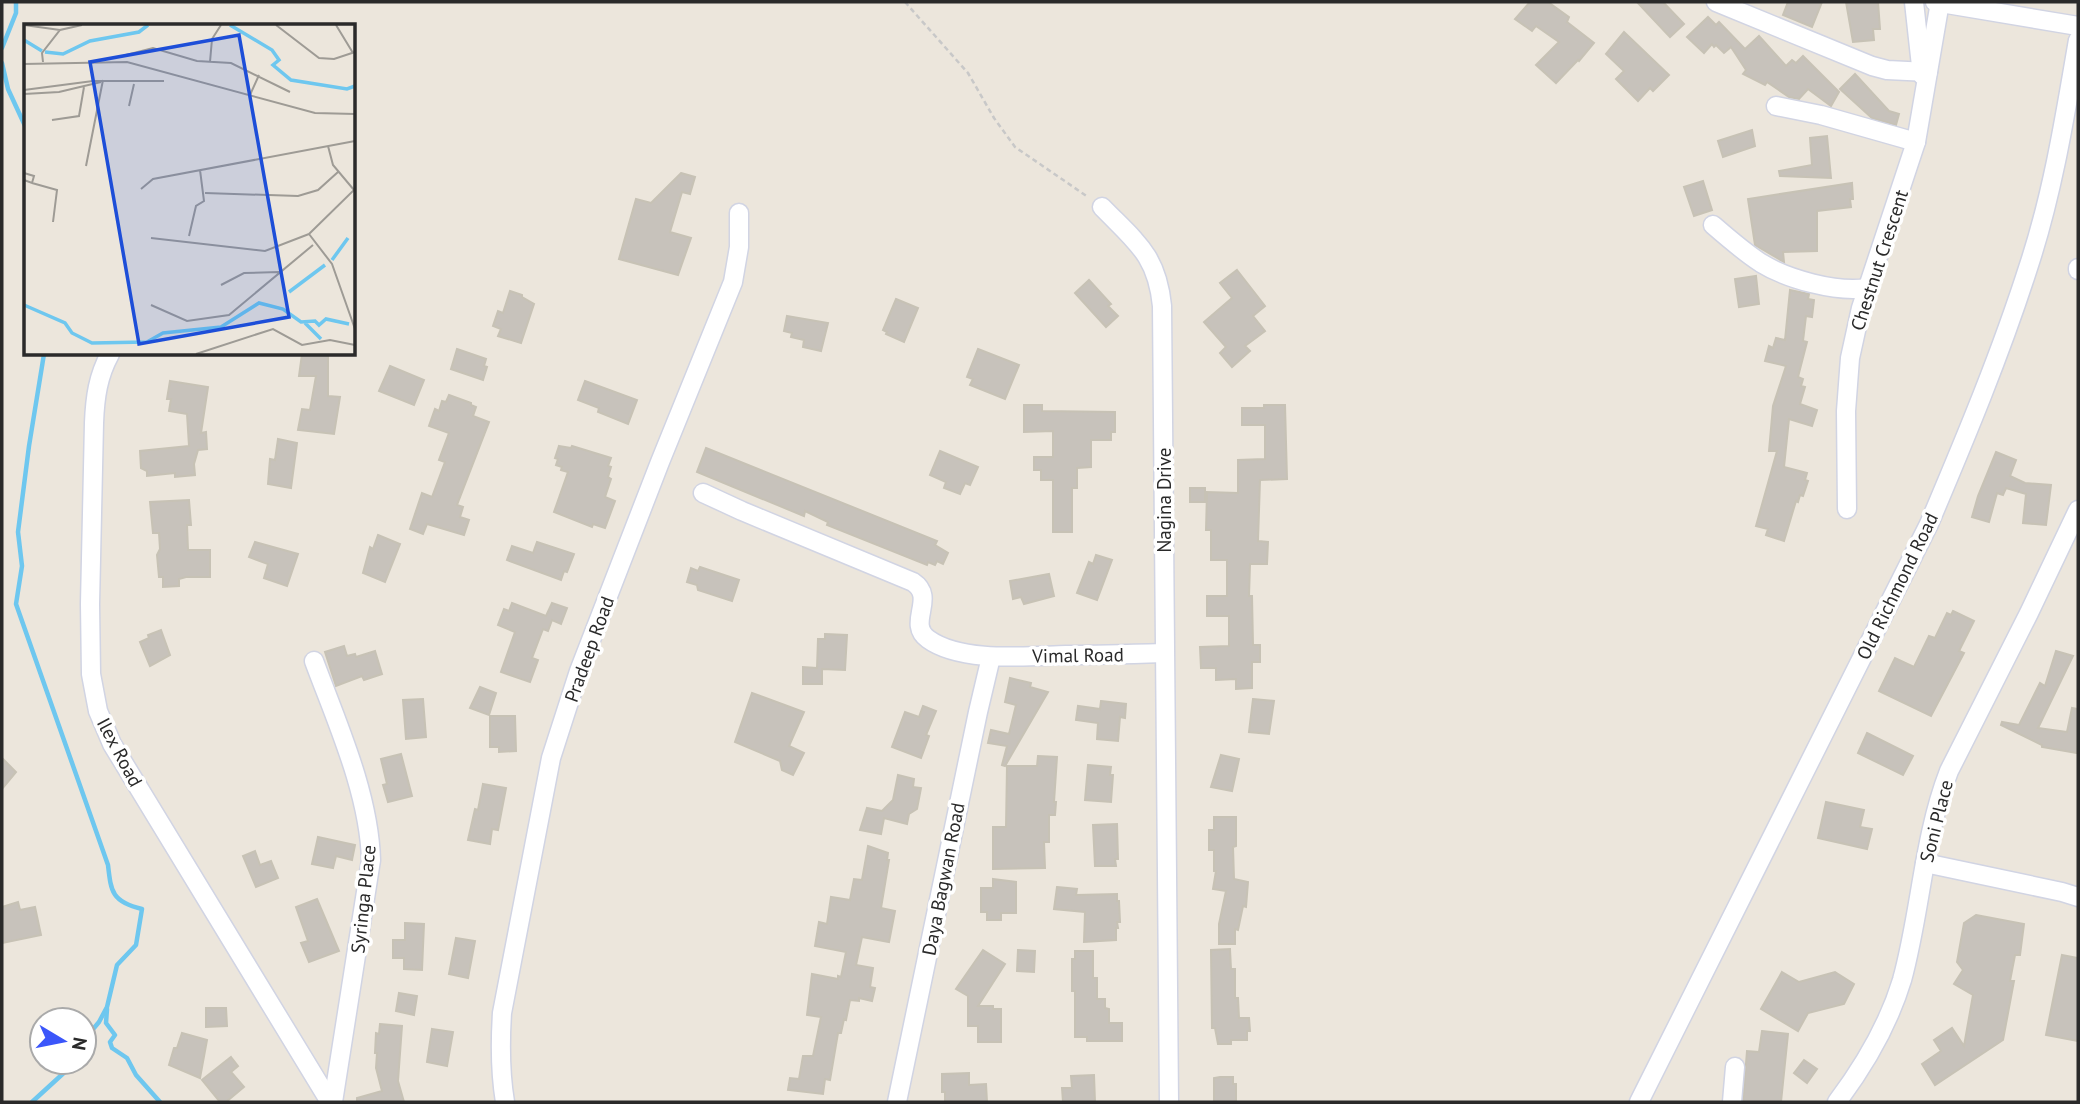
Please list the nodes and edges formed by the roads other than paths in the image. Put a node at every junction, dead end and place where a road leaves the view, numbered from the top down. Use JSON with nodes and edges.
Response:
{"nodes":[{"id":1,"x":1716,"y":2,"type":"edge"},
{"id":2,"x":1914,"y":2,"type":"edge"},
{"id":3,"x":1938,"y":2,"type":"edge"},
{"id":4,"x":2078,"y":26,"type":"edge"},
{"id":5,"x":2078,"y":40,"type":"edge"},
{"id":6,"x":1925,"y":72,"type":"junction"},
{"id":7,"x":1776,"y":106,"type":"dead end"},
{"id":8,"x":1916,"y":142,"type":"junction"},
{"id":9,"x":1102,"y":207,"type":"road end"},
{"id":10,"x":739,"y":213,"type":"dead end"},
{"id":11,"x":1713,"y":225,"type":"dead end"},
{"id":12,"x":1867,"y":288,"type":"junction"},
{"id":13,"x":109,"y":355,"type":"edge"},
{"id":14,"x":703,"y":493,"type":"dead end"},
{"id":15,"x":1847,"y":509,"type":"dead end"},
{"id":16,"x":2078,"y":510,"type":"edge"},
{"id":17,"x":1164,"y":653,"type":"junction"},
{"id":18,"x":991,"y":657,"type":"junction"},
{"id":19,"x":314,"y":661,"type":"dead end"},
{"id":20,"x":1925,"y":863,"type":"junction"},
{"id":21,"x":2078,"y":897,"type":"edge"},
{"id":22,"x":1735,"y":1067,"type":"dead end"},
{"id":23,"x":332,"y":1102,"type":"edge"},
{"id":24,"x":505,"y":1102,"type":"edge"},
{"id":25,"x":897,"y":1102,"type":"edge"},
{"id":26,"x":1169,"y":1102,"type":"edge"},
{"id":27,"x":1639,"y":1102,"type":"edge"},
{"id":28,"x":1732,"y":1102,"type":"edge"},
{"id":29,"x":1838,"y":1102,"type":"edge"}],
"edges":[{"from":1,"to":6,"type":"street"},
{"from":2,"to":6,"type":"street","name":"Chestnut Crescent"},
{"from":3,"to":4,"type":"street"},
{"from":3,"to":6,"type":"street","name":"Chestnut Crescent"},
{"from":5,"to":27,"type":"street","name":"Old Richmond Road"},
{"from":6,"to":8,"type":"street","name":"Chestnut Crescent"},
{"from":7,"to":8,"type":"street"},
{"from":8,"to":12,"type":"street","name":"Chestnut Crescent"},
{"from":9,"to":17,"type":"street","name":"Nagina Drive"},
{"from":10,"to":24,"type":"street","name":"Pradeep Road"},
{"from":11,"to":12,"type":"street"},
{"from":12,"to":15,"type":"street","name":"Chestnut Crescent"},
{"from":13,"to":23,"type":"street","name":"Ilex Road"},
{"from":14,"to":18,"type":"street","name":"Vimal Road"},
{"from":16,"to":20,"type":"street","name":"Soni Place"},
{"from":17,"to":18,"type":"street","name":"Vimal Road"},
{"from":17,"to":26,"type":"street","name":"Nagina Drive"},
{"from":18,"to":25,"type":"street","name":"Daya Bagwan Road"},
{"from":19,"to":23,"type":"street","name":"Syringa Place"},
{"from":20,"to":21,"type":"street"},
{"from":20,"to":29,"type":"street","name":"Soni Place"},
{"from":22,"to":28,"type":"street"}]}
